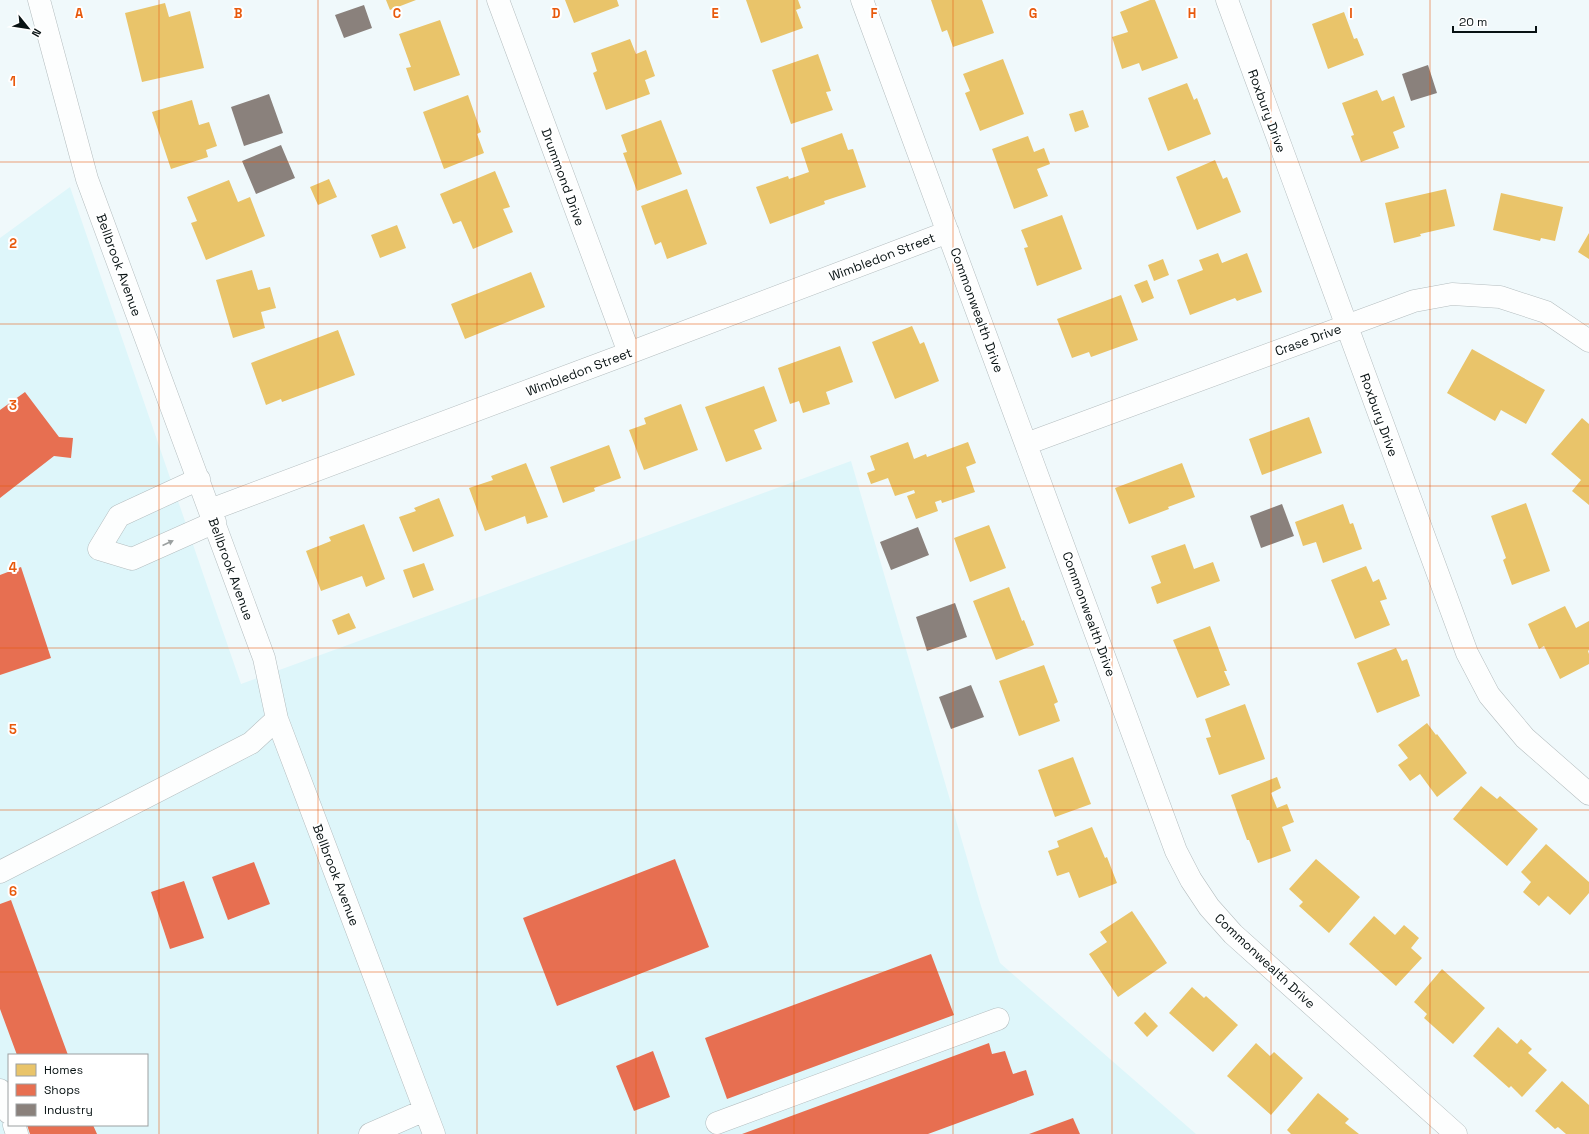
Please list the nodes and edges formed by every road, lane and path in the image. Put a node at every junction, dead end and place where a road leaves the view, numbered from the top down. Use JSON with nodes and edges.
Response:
{"nodes":[{"id":1,"x":39,"y":0,"type":"edge"},
{"id":2,"x":498,"y":0,"type":"edge"},
{"id":3,"x":862,"y":0,"type":"edge"},
{"id":4,"x":1227,"y":0,"type":"edge"},
{"id":5,"x":948,"y":232,"type":"junction"},
{"id":6,"x":1346,"y":326,"type":"junction"},
{"id":7,"x":1589,"y":341,"type":"edge"},
{"id":8,"x":629,"y":353,"type":"junction"},
{"id":9,"x":1026,"y":444,"type":"junction"},
{"id":10,"x":198,"y":479,"type":"junction"},
{"id":11,"x":212,"y":516,"type":"junction"},
{"id":12,"x":277,"y":719,"type":"junction"},
{"id":13,"x":1589,"y":794,"type":"edge"},
{"id":14,"x":0,"y":872,"type":"edge"},
{"id":15,"x":998,"y":1019,"type":"dead end"},
{"id":16,"x":0,"y":1090,"type":"edge"},
{"id":17,"x":8,"y":1110,"type":"edge"},
{"id":18,"x":425,"y":1110,"type":"junction"},
{"id":19,"x":718,"y":1123,"type":"dead end"},
{"id":20,"x":370,"y":1134,"type":"edge"},
{"id":21,"x":434,"y":1134,"type":"edge"},
{"id":22,"x":1456,"y":1134,"type":"edge"}],
"edges":[{"from":1,"to":10,"type":"street","name":"Bellbrook Avenue"},
{"from":2,"to":8,"type":"street","name":"Drummond Drive"},
{"from":3,"to":5,"type":"street","name":"Commonwealth Drive"},
{"from":4,"to":6,"type":"street","name":"Roxbury Drive"},
{"from":5,"to":8,"type":"street","name":"Wimbledon Street"},
{"from":5,"to":9,"type":"street","name":"Commonwealth Drive"},
{"from":6,"to":7,"type":"street","name":"Crase Drive"},
{"from":6,"to":9,"type":"street","name":"Crase Drive"},
{"from":6,"to":13,"type":"street","name":"Roxbury Drive"},
{"from":8,"to":11,"type":"street","name":"Wimbledon Street"},
{"from":9,"to":22,"type":"street","name":"Commonwealth Drive"},
{"from":10,"to":11,"type":"street","name":"Bellbrook Avenue"},
{"from":10,"to":11,"type":"street","name":"Wimbledon Street","one_way":true},
{"from":11,"to":12,"type":"street","name":"Bellbrook Avenue"},
{"from":12,"to":14,"type":"street"},
{"from":12,"to":18,"type":"street","name":"Bellbrook Avenue"},
{"from":15,"to":19,"type":"street"},
{"from":16,"to":17,"type":"street"},
{"from":18,"to":20,"type":"street"},
{"from":18,"to":21,"type":"street","name":"Bellbrook Avenue"}]}
